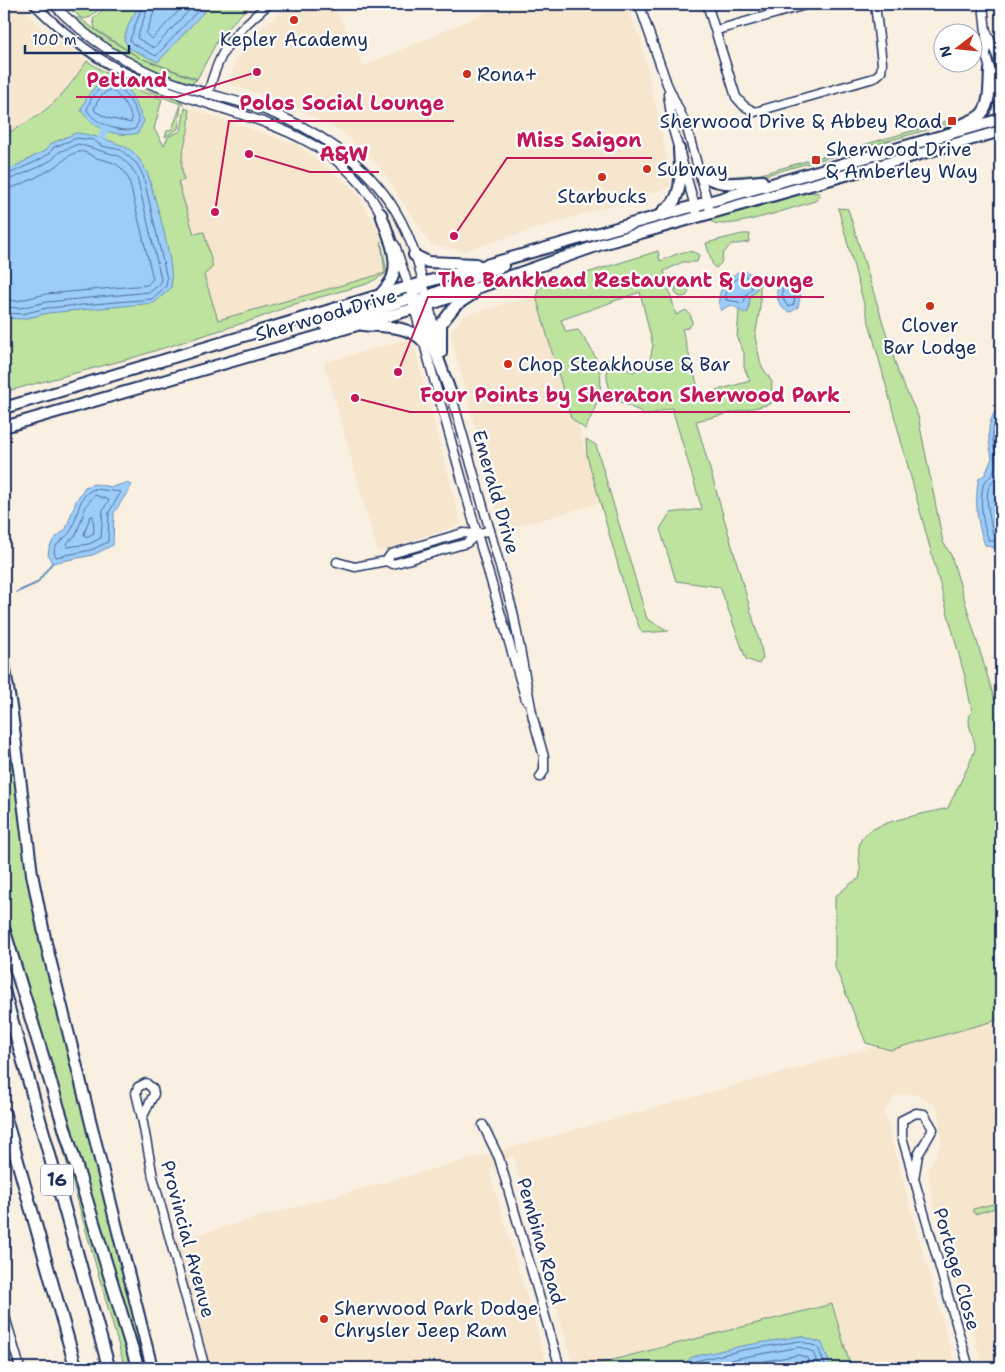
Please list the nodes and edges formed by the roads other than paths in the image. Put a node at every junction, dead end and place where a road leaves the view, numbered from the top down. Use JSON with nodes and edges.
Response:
{"nodes":[{"id":1,"x":34,"y":4,"type":"edge"},
{"id":2,"x":53,"y":4,"type":"edge"},
{"id":3,"x":269,"y":4,"type":"edge"},
{"id":4,"x":639,"y":4,"type":"edge"},
{"id":5,"x":707,"y":4,"type":"edge"},
{"id":6,"x":809,"y":4,"type":"edge"},
{"id":7,"x":875,"y":4,"type":"edge"},
{"id":8,"x":983,"y":4,"type":"edge"},
{"id":9,"x":717,"y":30,"type":"junction"},
{"id":10,"x":986,"y":32,"type":"junction"},
{"id":11,"x":1001,"y":66,"type":"edge"},
{"id":12,"x":990,"y":70,"type":"junction"},
{"id":13,"x":667,"y":84,"type":"junction"},
{"id":14,"x":208,"y":94,"type":"junction"},
{"id":15,"x":1001,"y":108,"type":"edge"},
{"id":16,"x":1001,"y":119,"type":"edge"},
{"id":17,"x":953,"y":132,"type":"junction"},
{"id":18,"x":1001,"y":132,"type":"edge"},
{"id":19,"x":679,"y":149,"type":"junction"},
{"id":20,"x":699,"y":172,"type":"junction"},
{"id":21,"x":795,"y":177,"type":"junction"},
{"id":22,"x":708,"y":201,"type":"junction"},
{"id":23,"x":694,"y":205,"type":"junction"},
{"id":24,"x":711,"y":213,"type":"junction"},
{"id":25,"x":381,"y":214,"type":"junction"},
{"id":26,"x":698,"y":217,"type":"junction"},
{"id":27,"x":648,"y":219,"type":"junction"},
{"id":28,"x":414,"y":255,"type":"junction"},
{"id":29,"x":512,"y":258,"type":"junction"},
{"id":30,"x":489,"y":264,"type":"junction"},
{"id":31,"x":423,"y":283,"type":"junction"},
{"id":32,"x":482,"y":288,"type":"junction"},
{"id":33,"x":380,"y":295,"type":"junction"},
{"id":34,"x":418,"y":300,"type":"junction"},
{"id":35,"x":357,"y":324,"type":"junction"},
{"id":36,"x":314,"y":336,"type":"junction"},
{"id":37,"x":423,"y":341,"type":"junction"},
{"id":38,"x":441,"y":353,"type":"junction"},
{"id":39,"x":451,"y":394,"type":"junction"},
{"id":40,"x":4,"y":408,"type":"edge"},
{"id":41,"x":41,"y":416,"type":"junction"},
{"id":42,"x":4,"y":427,"type":"edge"},
{"id":43,"x":4,"y":432,"type":"edge"},
{"id":44,"x":490,"y":530,"type":"junction"},
{"id":45,"x":477,"y":534,"type":"junction"},
{"id":46,"x":337,"y":562,"type":"dead end"},
{"id":47,"x":4,"y":664,"type":"edge"},
{"id":48,"x":533,"y":718,"type":"junction"},
{"id":49,"x":540,"y":777,"type":"dead end"},
{"id":50,"x":4,"y":930,"type":"edge"},
{"id":51,"x":4,"y":992,"type":"edge"},
{"id":52,"x":4,"y":1113,"type":"edge"},
{"id":53,"x":142,"y":1118,"type":"dead end"},
{"id":54,"x":483,"y":1125,"type":"dead end"},
{"id":55,"x":914,"y":1179,"type":"junction"},
{"id":56,"x":4,"y":1313,"type":"edge"},
{"id":57,"x":20,"y":1368,"type":"edge"},
{"id":58,"x":76,"y":1368,"type":"edge"},
{"id":59,"x":109,"y":1368,"type":"edge"},
{"id":60,"x":138,"y":1368,"type":"edge"},
{"id":61,"x":152,"y":1368,"type":"edge"},
{"id":62,"x":205,"y":1368,"type":"edge"},
{"id":63,"x":560,"y":1368,"type":"edge"},
{"id":64,"x":969,"y":1368,"type":"edge"}],
"edges":[{"from":1,"to":25,"type":"street","name":"Emerald Drive"},
{"from":2,"to":14,"type":"street","name":"Emerald Drive"},
{"from":3,"to":14,"type":"street"},
{"from":4,"to":13,"type":"street"},
{"from":5,"to":9,"type":"street"},
{"from":6,"to":9,"type":"street"},
{"from":7,"to":9,"type":"street"},
{"from":8,"to":10,"type":"street"},
{"from":10,"to":11,"type":"street"},
{"from":10,"to":12,"type":"street"},
{"from":12,"to":15,"type":"street"},
{"from":12,"to":17,"type":"main road"},
{"from":13,"to":19,"type":"street"},
{"from":13,"to":20,"type":"street"},
{"from":14,"to":28,"type":"street","name":"Emerald Drive"},
{"from":16,"to":17,"type":"main road","name":"Sherwood Drive"},
{"from":17,"to":21,"type":"main road","name":"Sherwood Drive"},
{"from":18,"to":24,"type":"main road","name":"Sherwood Drive"},
{"from":19,"to":23,"type":"street"},
{"from":19,"to":27,"type":"main road"},
{"from":20,"to":21,"type":"main road"},
{"from":20,"to":22,"type":"street"},
{"from":21,"to":22,"type":"main road","name":"Sherwood Drive"},
{"from":22,"to":23,"type":"main road","name":"Sherwood Drive"},
{"from":22,"to":24,"type":"street"},
{"from":23,"to":26,"type":"street"},
{"from":23,"to":27,"type":"main road","name":"Sherwood Drive"},
{"from":24,"to":26,"type":"main road","name":"Sherwood Drive"},
{"from":25,"to":33,"type":"main road"},
{"from":25,"to":34,"type":"street","name":"Emerald Drive"},
{"from":26,"to":32,"type":"main road","name":"Sherwood Drive"},
{"from":27,"to":29,"type":"main road","name":"Sherwood Drive"},
{"from":28,"to":30,"type":"main road"},
{"from":28,"to":31,"type":"street","name":"Emerald Drive"},
{"from":29,"to":30,"type":"main road","name":"Sherwood Drive"},
{"from":29,"to":34,"type":"main road"},
{"from":30,"to":31,"type":"main road","name":"Sherwood Drive"},
{"from":31,"to":34,"type":"main road","name":"Sherwood Drive"},
{"from":31,"to":34,"type":"street","name":"Emerald Drive"},
{"from":32,"to":34,"type":"main road","name":"Sherwood Drive"},
{"from":32,"to":38,"type":"main road"},
{"from":33,"to":34,"type":"main road","name":"Sherwood Drive"},
{"from":33,"to":40,"type":"main road","name":"Sherwood Drive"},
{"from":34,"to":35,"type":"main road","name":"Sherwood Drive"},
{"from":34,"to":36,"type":"main road"},
{"from":34,"to":37,"type":"street","name":"Emerald Drive"},
{"from":34,"to":38,"type":"street","name":"Emerald Drive"},
{"from":34,"to":39,"type":"main road"},
{"from":35,"to":36,"type":"main road","name":"Sherwood Drive"},
{"from":35,"to":37,"type":"main road"},
{"from":36,"to":41,"type":"main road","name":"Sherwood Drive"},
{"from":37,"to":45,"type":"street","name":"Emerald Drive"},
{"from":38,"to":39,"type":"street","name":"Emerald Drive"},
{"from":39,"to":44,"type":"street","name":"Emerald Drive"},
{"from":41,"to":42,"type":"main road","name":"Sherwood Drive"},
{"from":41,"to":43,"type":"main road"},
{"from":44,"to":45,"type":"street"},
{"from":44,"to":48,"type":"street","name":"Emerald Drive"},
{"from":45,"to":46,"type":"street"},
{"from":45,"to":48,"type":"street","name":"Emerald Drive"},
{"from":47,"to":61,"type":"main road"},
{"from":48,"to":49,"type":"street","name":"Emerald Drive"},
{"from":50,"to":60,"type":"highway"},
{"from":51,"to":59,"type":"highway","number":"16"},
{"from":52,"to":58,"type":"highway","number":"16"},
{"from":53,"to":62,"type":"street","name":"Provincial Avenue"},
{"from":54,"to":63,"type":"street","name":"Pembina Road"},
{"from":55,"to":55,"type":"street","name":"Portage Close"},
{"from":55,"to":64,"type":"street","name":"Portage Close"},
{"from":56,"to":57,"type":"street"}]}
